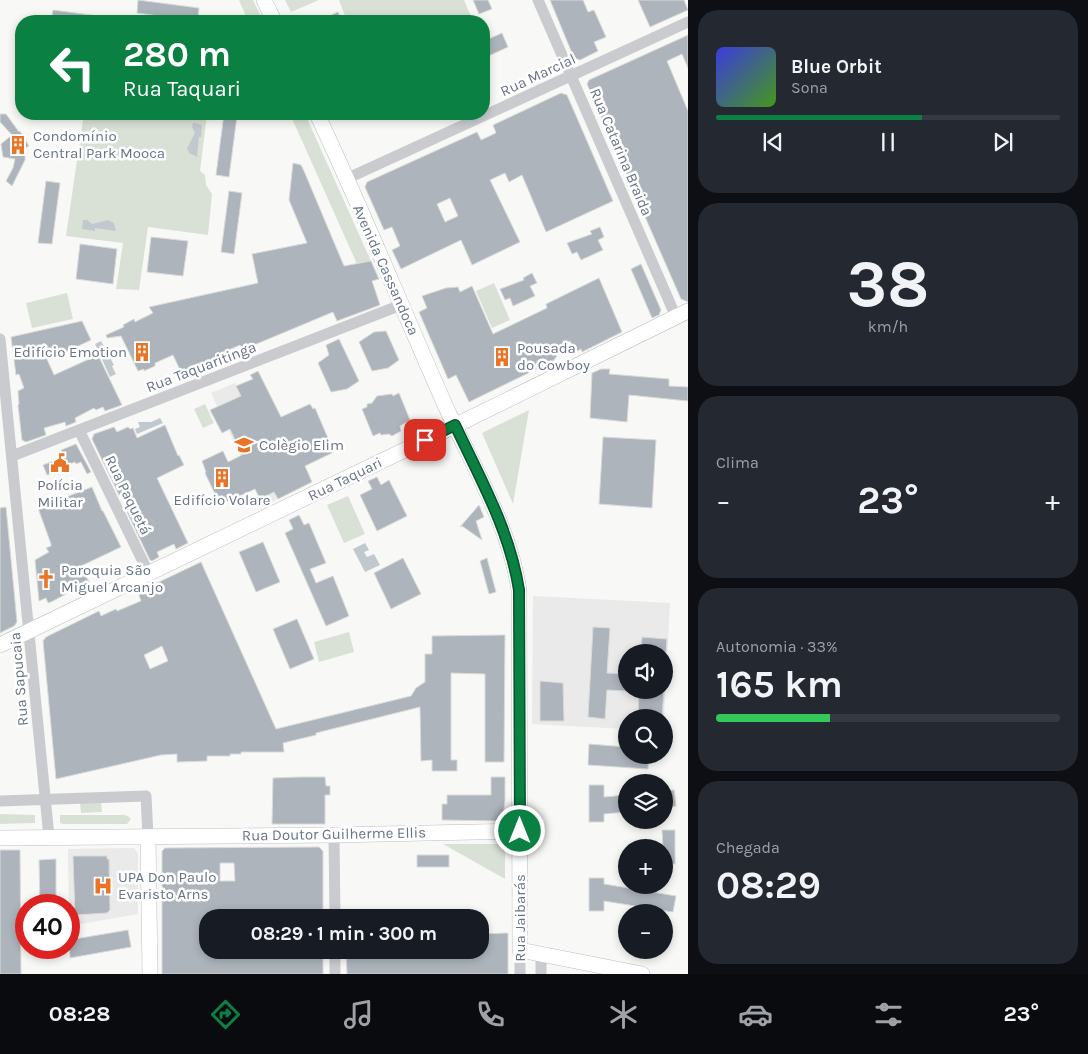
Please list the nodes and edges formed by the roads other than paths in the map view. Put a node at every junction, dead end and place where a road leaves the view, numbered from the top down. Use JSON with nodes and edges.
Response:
{"nodes":[{"id":1,"x":264,"y":0,"type":"edge"},
{"id":2,"x":538,"y":0,"type":"edge"},
{"id":3,"x":271,"y":15,"type":"edge"},
{"id":4,"x":688,"y":22,"type":"edge"},
{"id":5,"x":571,"y":76,"type":"junction"},
{"id":6,"x":490,"y":113,"type":"edge"},
{"id":7,"x":320,"y":120,"type":"edge"},
{"id":8,"x":475,"y":120,"type":"edge"},
{"id":9,"x":346,"y":179,"type":"junction"},
{"id":10,"x":401,"y":305,"type":"junction"},
{"id":11,"x":682,"y":314,"type":"edge"},
{"id":12,"x":0,"y":339,"type":"edge"},
{"id":13,"x":455,"y":425,"type":"junction"},
{"id":14,"x":79,"y":430,"type":"junction"},
{"id":15,"x":5,"y":439,"type":"edge"},
{"id":16,"x":12,"y":456,"type":"junction"},
{"id":17,"x":149,"y":574,"type":"junction"},
{"id":18,"x":30,"y":630,"type":"junction"},
{"id":19,"x":0,"y":644,"type":"edge"},
{"id":20,"x":46,"y":799,"type":"junction"},
{"id":21,"x":0,"y":801,"type":"edge"},
{"id":22,"x":520,"y":831,"type":"junction"},
{"id":23,"x":334,"y":835,"type":"junction"},
{"id":24,"x":49,"y":837,"type":"junction"},
{"id":25,"x":148,"y":837,"type":"junction"},
{"id":26,"x":0,"y":838,"type":"edge"},
{"id":27,"x":335,"y":909,"type":"edge"},
{"id":28,"x":520,"y":950,"type":"junction"},
{"id":29,"x":541,"y":954,"type":"junction"},
{"id":30,"x":335,"y":959,"type":"edge"},
{"id":31,"x":150,"y":974,"type":"edge"},
{"id":32,"x":335,"y":974,"type":"edge"},
{"id":33,"x":520,"y":974,"type":"edge"},
{"id":34,"x":541,"y":974,"type":"edge"},
{"id":35,"x":642,"y":974,"type":"edge"}],
"edges":[{"from":1,"to":3,"type":"street"},
{"from":2,"to":5,"type":"street","name":"Rua Catarina Braida"},
{"from":4,"to":5,"type":"street","name":"Rua Marcial"},
{"from":5,"to":6,"type":"street","name":"Rua Marcial"},
{"from":5,"to":11,"type":"street","name":"Rua Catarina Braida"},
{"from":7,"to":9,"type":"street","name":"Avenida Cassandoca"},
{"from":8,"to":9,"type":"street","name":"Rua Marcial"},
{"from":9,"to":10,"type":"street","name":"Avenida Cassandoca"},
{"from":10,"to":13,"type":"street","name":"Avenida Cassandoca"},
{"from":10,"to":14,"type":"street","name":"Rua Taquaritinga"},
{"from":11,"to":13,"type":"street","name":"Rua Taquari"},
{"from":12,"to":15,"type":"street","name":"Rua Sapucaia"},
{"from":13,"to":17,"type":"street","name":"Rua Taquari"},
{"from":13,"to":22,"type":"street","name":"Rua Jaibarás"},
{"from":14,"to":16,"type":"street","name":"Rua Taquaritinga"},
{"from":14,"to":17,"type":"street","name":"Rua Paquetá"},
{"from":15,"to":16,"type":"street","name":"Rua Sapucaia"},
{"from":16,"to":18,"type":"street","name":"Rua Sapucaia"},
{"from":17,"to":18,"type":"street","name":"Rua Taquari"},
{"from":18,"to":19,"type":"street","name":"Rua Taquari"},
{"from":18,"to":20,"type":"street","name":"Rua Sapucaia"},
{"from":20,"to":21,"type":"street"},
{"from":20,"to":24,"type":"street","name":"Rua Sapucaia"},
{"from":20,"to":25,"type":"street"},
{"from":22,"to":23,"type":"street","name":"Rua Doutor Guilherme Ellis"},
{"from":22,"to":28,"type":"street","name":"Rua Jaibarás"},
{"from":23,"to":25,"type":"street","name":"Rua Doutor Guilherme Ellis"},
{"from":23,"to":27,"type":"street"},
{"from":24,"to":25,"type":"street","name":"Rua Doutor Guilherme Ellis"},
{"from":24,"to":26,"type":"street","name":"Rua Doutor Guilherme Ellis"},
{"from":25,"to":31,"type":"street"},
{"from":28,"to":29,"type":"street"},
{"from":28,"to":33,"type":"street","name":"Rua Jaibarás"},
{"from":29,"to":34,"type":"street"},
{"from":29,"to":35,"type":"street"},
{"from":30,"to":32,"type":"street"}]}
